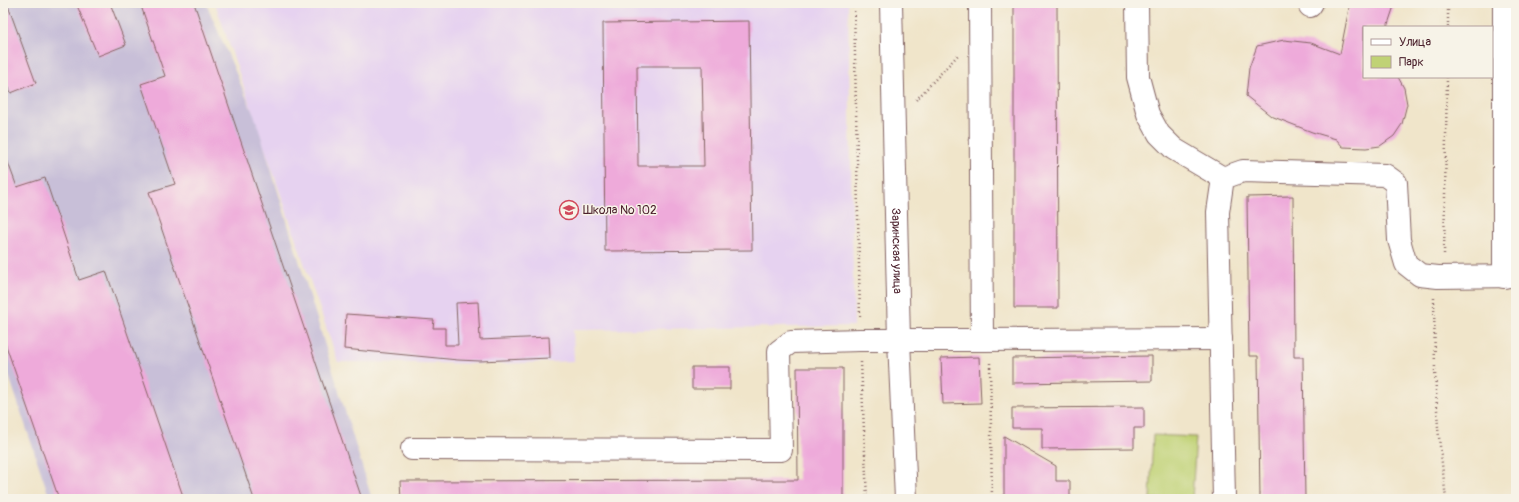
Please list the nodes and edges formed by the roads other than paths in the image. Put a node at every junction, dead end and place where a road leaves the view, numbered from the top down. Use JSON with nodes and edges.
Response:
{"nodes":[{"id":1,"x":891,"y":3,"type":"edge"},
{"id":2,"x":980,"y":3,"type":"edge"},
{"id":3,"x":1137,"y":3,"type":"edge"},
{"id":4,"x":1504,"y":3,"type":"edge"},
{"id":5,"x":1224,"y":178,"type":"junction"},
{"id":6,"x":1510,"y":276,"type":"edge"},
{"id":7,"x":1221,"y":339,"type":"junction"},
{"id":8,"x":899,"y":340,"type":"junction"},
{"id":9,"x":982,"y":340,"type":"junction"},
{"id":10,"x":412,"y":448,"type":"dead end"},
{"id":11,"x":906,"y":499,"type":"edge"},
{"id":12,"x":1224,"y":499,"type":"edge"}],
"edges":[{"from":1,"to":8,"type":"street","name":"Заринская улица"},
{"from":2,"to":9,"type":"street"},
{"from":3,"to":5,"type":"street"},
{"from":4,"to":6,"type":"street"},
{"from":5,"to":6,"type":"street"},
{"from":5,"to":7,"type":"street"},
{"from":7,"to":9,"type":"street"},
{"from":7,"to":12,"type":"street"},
{"from":8,"to":9,"type":"street"},
{"from":8,"to":10,"type":"street"},
{"from":8,"to":11,"type":"street","name":"Заринская улица"}]}
